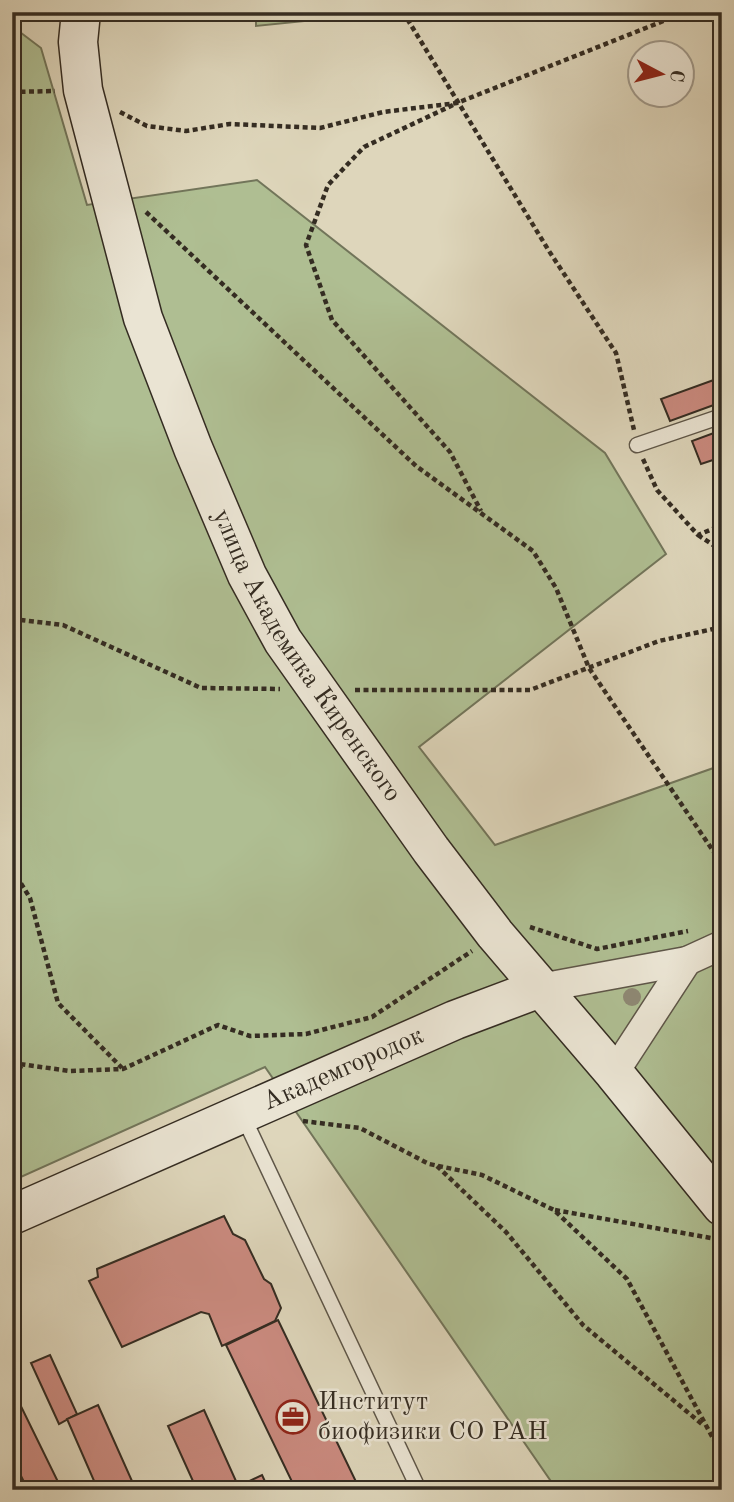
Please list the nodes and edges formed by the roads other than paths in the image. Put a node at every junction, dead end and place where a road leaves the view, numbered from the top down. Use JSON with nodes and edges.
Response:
{"nodes":[{"id":1,"x":81,"y":12,"type":"edge"},
{"id":2,"x":722,"y":416,"type":"edge"},
{"id":3,"x":637,"y":445,"type":"road end"},
{"id":4,"x":722,"y":946,"type":"edge"},
{"id":5,"x":687,"y":961,"type":"junction"},
{"id":6,"x":540,"y":988,"type":"junction"},
{"id":7,"x":614,"y":1073,"type":"junction"},
{"id":8,"x":242,"y":1115,"type":"junction"},
{"id":9,"x":722,"y":1206,"type":"edge"},
{"id":10,"x":12,"y":1215,"type":"edge"},
{"id":11,"x":419,"y":1490,"type":"edge"}],
"edges":[{"from":1,"to":6,"type":"main road","name":"улица Академика Киренского"},
{"from":2,"to":3,"type":"lane"},
{"from":4,"to":5,"type":"street","name":"Академгородок"},
{"from":5,"to":6,"type":"street","name":"Академгородок"},
{"from":5,"to":7,"type":"street"},
{"from":6,"to":7,"type":"main road","name":"улица Академика Киренского"},
{"from":6,"to":8,"type":"main road","name":"Академгородок"},
{"from":7,"to":9,"type":"main road","name":"улица Академика Киренского"},
{"from":8,"to":10,"type":"main road","name":"Академгородок"},
{"from":8,"to":11,"type":"lane"}]}
